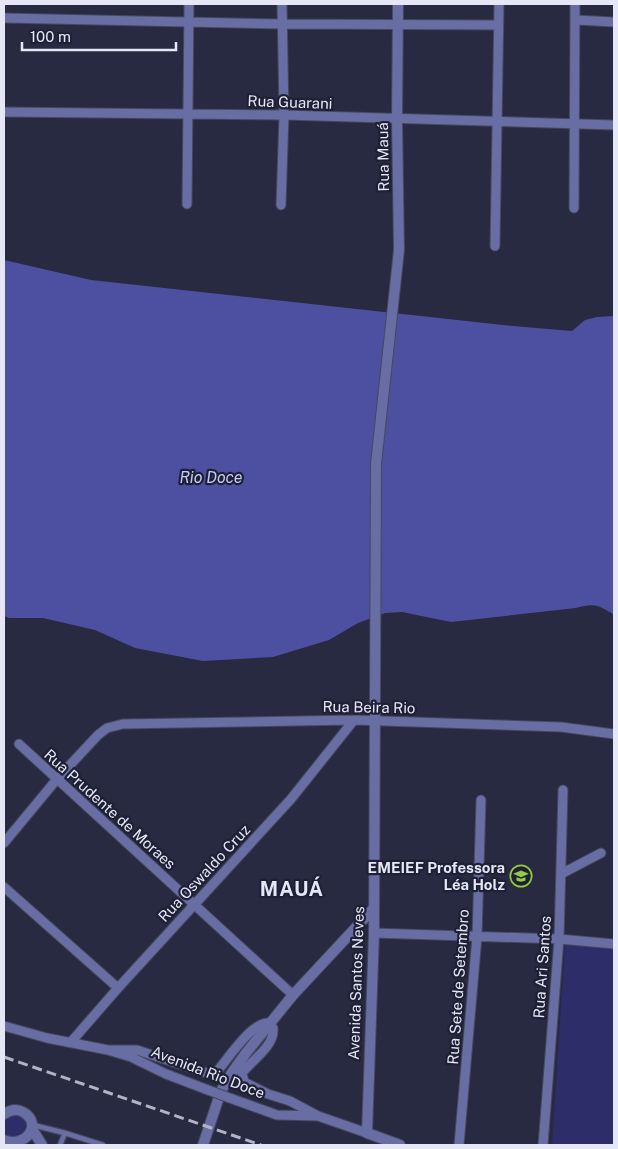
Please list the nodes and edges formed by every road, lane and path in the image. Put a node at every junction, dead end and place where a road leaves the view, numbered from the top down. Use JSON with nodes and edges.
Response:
{"nodes":[{"id":1,"x":189,"y":4,"type":"edge"},
{"id":2,"x":282,"y":4,"type":"edge"},
{"id":3,"x":398,"y":4,"type":"edge"},
{"id":4,"x":499,"y":4,"type":"edge"},
{"id":5,"x":576,"y":4,"type":"edge"},
{"id":6,"x":4,"y":18,"type":"edge"},
{"id":7,"x":576,"y":20,"type":"junction"},
{"id":8,"x":188,"y":21,"type":"junction"},
{"id":9,"x":614,"y":22,"type":"edge"},
{"id":10,"x":282,"y":24,"type":"junction"},
{"id":11,"x":398,"y":25,"type":"junction"},
{"id":12,"x":498,"y":25,"type":"junction"},
{"id":13,"x":4,"y":112,"type":"edge"},
{"id":14,"x":188,"y":114,"type":"junction"},
{"id":15,"x":284,"y":115,"type":"junction"},
{"id":16,"x":397,"y":119,"type":"junction"},
{"id":17,"x":497,"y":122,"type":"junction"},
{"id":18,"x":575,"y":124,"type":"junction"},
{"id":19,"x":614,"y":125,"type":"edge"},
{"id":20,"x":187,"y":204,"type":"dead end"},
{"id":21,"x":281,"y":205,"type":"dead end"},
{"id":22,"x":574,"y":208,"type":"dead end"},
{"id":23,"x":495,"y":246,"type":"dead end"},
{"id":24,"x":375,"y":623,"type":"joint"},
{"id":25,"x":354,"y":720,"type":"junction"},
{"id":26,"x":374,"y":721,"type":"junction"},
{"id":27,"x":614,"y":734,"type":"edge"},
{"id":28,"x":20,"y":744,"type":"dead end"},
{"id":29,"x":57,"y":779,"type":"junction"},
{"id":30,"x":562,"y":790,"type":"dead end"},
{"id":31,"x":481,"y":800,"type":"dead end"},
{"id":32,"x":4,"y":844,"type":"edge"},
{"id":33,"x":601,"y":853,"type":"dead end"},
{"id":34,"x":561,"y":874,"type":"junction"},
{"id":35,"x":4,"y":887,"type":"edge"},
{"id":36,"x":194,"y":904,"type":"junction"},
{"id":37,"x":374,"y":908,"type":"junction"},
{"id":38,"x":374,"y":933,"type":"junction"},
{"id":39,"x":477,"y":937,"type":"junction"},
{"id":40,"x":558,"y":939,"type":"junction"},
{"id":41,"x":614,"y":944,"type":"edge"},
{"id":42,"x":118,"y":988,"type":"junction"},
{"id":43,"x":293,"y":995,"type":"junction"},
{"id":44,"x":270,"y":1024,"type":"junction"},
{"id":45,"x":4,"y":1026,"type":"edge"},
{"id":46,"x":71,"y":1042,"type":"junction"},
{"id":47,"x":108,"y":1050,"type":"junction"},
{"id":48,"x":4,"y":1114,"type":"edge"},
{"id":49,"x":318,"y":1116,"type":"junction"},
{"id":50,"x":32,"y":1127,"type":"junction"},
{"id":51,"x":65,"y":1133,"type":"junction"},
{"id":52,"x":367,"y":1133,"type":"junction"},
{"id":53,"x":7,"y":1143,"type":"edge"},
{"id":54,"x":42,"y":1145,"type":"edge"},
{"id":55,"x":60,"y":1145,"type":"edge"},
{"id":56,"x":103,"y":1145,"type":"edge"},
{"id":57,"x":203,"y":1145,"type":"edge"},
{"id":58,"x":400,"y":1145,"type":"edge"},
{"id":59,"x":459,"y":1145,"type":"edge"},
{"id":60,"x":544,"y":1145,"type":"edge"}],
"edges":[{"from":1,"to":8,"type":"street"},
{"from":2,"to":10,"type":"street"},
{"from":3,"to":11,"type":"street","name":"Rua Mauá"},
{"from":4,"to":12,"type":"street"},
{"from":5,"to":7,"type":"street"},
{"from":6,"to":8,"type":"street"},
{"from":7,"to":9,"type":"street"},
{"from":7,"to":18,"type":"street"},
{"from":8,"to":10,"type":"street"},
{"from":8,"to":14,"type":"street"},
{"from":10,"to":11,"type":"street"},
{"from":10,"to":15,"type":"street"},
{"from":11,"to":12,"type":"street"},
{"from":11,"to":16,"type":"street","name":"Rua Mauá"},
{"from":12,"to":17,"type":"street"},
{"from":13,"to":14,"type":"street","name":"Rua Guarani"},
{"from":14,"to":15,"type":"street","name":"Rua Guarani"},
{"from":14,"to":20,"type":"street"},
{"from":15,"to":16,"type":"street","name":"Rua Guarani"},
{"from":15,"to":21,"type":"street"},
{"from":16,"to":17,"type":"street","name":"Rua Guarani"},
{"from":16,"to":24,"type":"street","name":"Rua Mauá"},
{"from":17,"to":18,"type":"street","name":"Rua Guarani"},
{"from":17,"to":23,"type":"street"},
{"from":18,"to":19,"type":"street","name":"Rua Guarani"},
{"from":18,"to":22,"type":"street"},
{"from":24,"to":26,"type":"street","name":"Avenida Santos Neves"},
{"from":25,"to":26,"type":"street","name":"Rua Beira Rio"},
{"from":25,"to":29,"type":"street","name":"Rua Beira Rio"},
{"from":25,"to":36,"type":"street","name":"Rua Oswaldo Cruz"},
{"from":26,"to":27,"type":"street","name":"Rua Beira Rio"},
{"from":26,"to":37,"type":"street","name":"Avenida Santos Neves"},
{"from":28,"to":29,"type":"street","name":"Rua Prudente de Moraes"},
{"from":29,"to":32,"type":"street"},
{"from":29,"to":36,"type":"street","name":"Rua Prudente de Moraes"},
{"from":30,"to":34,"type":"street","name":"Rua Ari Santos"},
{"from":31,"to":39,"type":"street","name":"Rua Sete de Setembro"},
{"from":33,"to":34,"type":"street"},
{"from":34,"to":40,"type":"street","name":"Rua Ari Santos"},
{"from":35,"to":42,"type":"street"},
{"from":36,"to":42,"type":"street","name":"Rua Oswaldo Cruz"},
{"from":36,"to":43,"type":"street","name":"Rua Prudente de Moraes"},
{"from":37,"to":38,"type":"street","name":"Avenida Santos Neves"},
{"from":37,"to":43,"type":"street"},
{"from":38,"to":39,"type":"street"},
{"from":38,"to":52,"type":"street","name":"Avenida Santos Neves"},
{"from":39,"to":40,"type":"street"},
{"from":39,"to":59,"type":"street","name":"Rua Sete de Setembro"},
{"from":40,"to":41,"type":"street"},
{"from":40,"to":60,"type":"street","name":"Rua Ari Santos"},
{"from":42,"to":46,"type":"street","name":"Rua Oswaldo Cruz"},
{"from":43,"to":44,"type":"street"},
{"from":44,"to":47,"type":"street"},
{"from":44,"to":49,"type":"street"},
{"from":44,"to":57,"type":"street"},
{"from":45,"to":46,"type":"street","name":"Avenida Rio Doce"},
{"from":46,"to":47,"type":"street","name":"Avenida Rio Doce"},
{"from":47,"to":49,"type":"street","name":"Avenida Rio Doce","bridge":true},
{"from":48,"to":50,"type":"street"},
{"from":49,"to":52,"type":"street","name":"Avenida Rio Doce"},
{"from":50,"to":51,"type":"lane"},
{"from":50,"to":53,"type":"street"},
{"from":50,"to":54,"type":"street"},
{"from":51,"to":55,"type":"lane"},
{"from":51,"to":56,"type":"lane"},
{"from":52,"to":58,"type":"street","name":"Avenida Rio Doce"}]}
